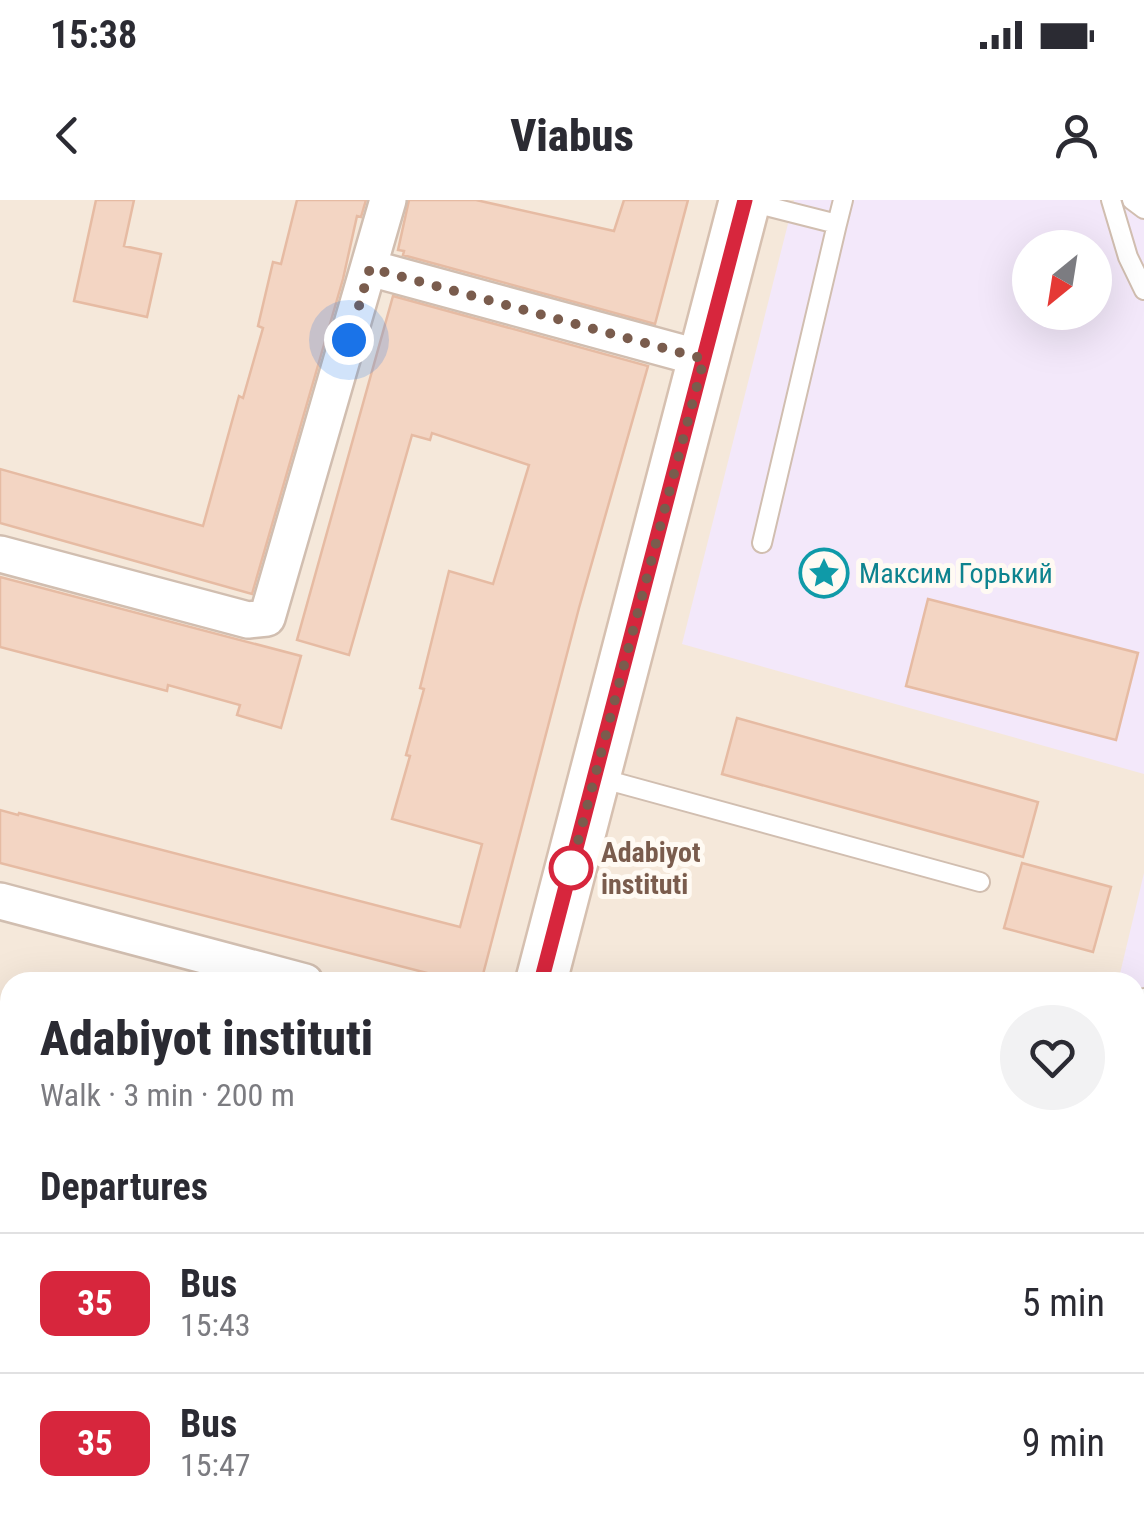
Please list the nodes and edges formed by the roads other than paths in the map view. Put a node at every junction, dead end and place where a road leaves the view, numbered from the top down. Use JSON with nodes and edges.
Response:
{"nodes":[{"id":1,"x":388,"y":200,"type":"edge"},
{"id":2,"x":745,"y":200,"type":"edge"},
{"id":3,"x":842,"y":200,"type":"edge"},
{"id":4,"x":1112,"y":200,"type":"edge"},
{"id":5,"x":1132,"y":200,"type":"edge"},
{"id":6,"x":1144,"y":209,"type":"edge"},
{"id":7,"x":837,"y":224,"type":"junction"},
{"id":8,"x":370,"y":268,"type":"junction"},
{"id":9,"x":1144,"y":290,"type":"edge"},
{"id":10,"x":704,"y":359,"type":"junction"},
{"id":11,"x":762,"y":544,"type":"dead end"},
{"id":12,"x":0,"y":554,"type":"edge"},
{"id":13,"x":596,"y":777,"type":"junction"},
{"id":14,"x":980,"y":882,"type":"dead end"},
{"id":15,"x":0,"y":901,"type":"edge"},
{"id":16,"x":268,"y":972,"type":"edge"},
{"id":17,"x":545,"y":972,"type":"edge"}],
"edges":[{"from":1,"to":8,"type":"street"},
{"from":2,"to":7,"type":"lane"},
{"from":2,"to":10,"type":"street"},
{"from":3,"to":7,"type":"lane"},
{"from":4,"to":9,"type":"lane"},
{"from":5,"to":6,"type":"lane"},
{"from":7,"to":11,"type":"lane"},
{"from":8,"to":10,"type":"street"},
{"from":8,"to":12,"type":"street"},
{"from":10,"to":13,"type":"street"},
{"from":13,"to":14,"type":"lane"},
{"from":13,"to":17,"type":"street"},
{"from":15,"to":16,"type":"street"}]}
